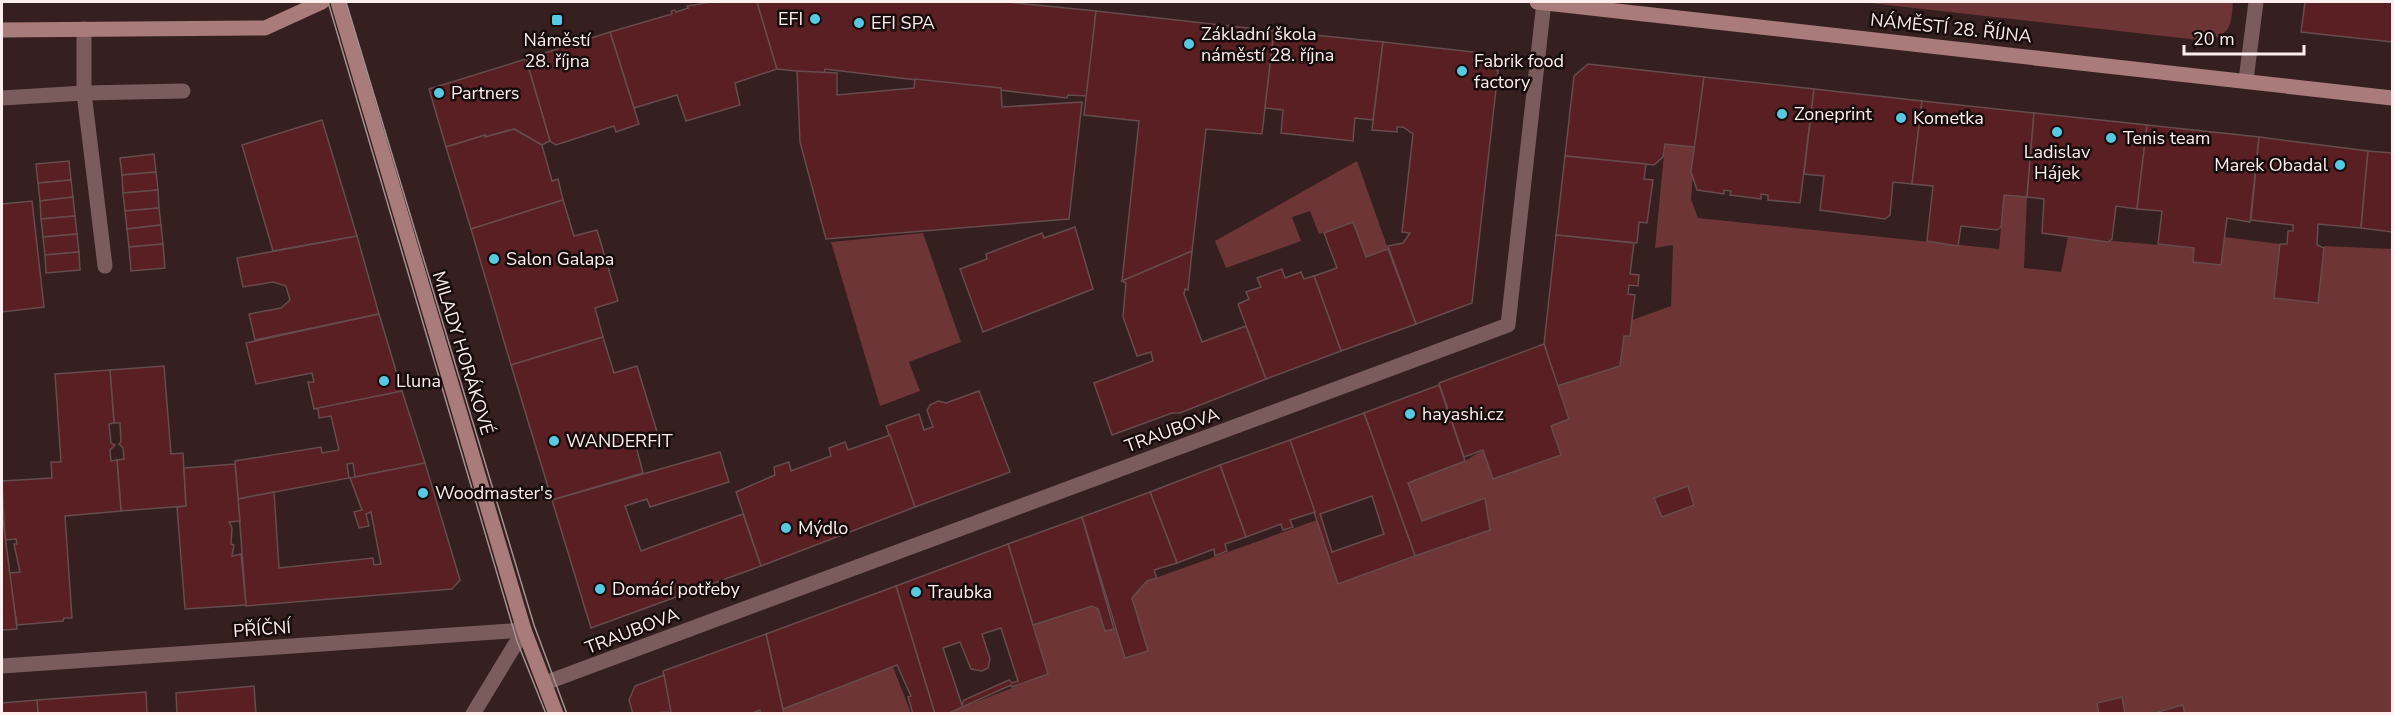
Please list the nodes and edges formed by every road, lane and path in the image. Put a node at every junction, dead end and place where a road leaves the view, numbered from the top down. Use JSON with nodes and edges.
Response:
{"nodes":[{"id":1,"x":322,"y":2,"type":"edge"},
{"id":2,"x":338,"y":2,"type":"edge"},
{"id":3,"x":1541,"y":2,"type":"edge"},
{"id":4,"x":2256,"y":2,"type":"edge"},
{"id":5,"x":84,"y":29,"type":"junction"},
{"id":6,"x":2,"y":30,"type":"edge"},
{"id":7,"x":2246,"y":80,"type":"junction"},
{"id":8,"x":183,"y":91,"type":"dead end"},
{"id":9,"x":84,"y":93,"type":"junction"},
{"id":10,"x":2,"y":98,"type":"edge"},
{"id":11,"x":2392,"y":98,"type":"edge"},
{"id":12,"x":105,"y":266,"type":"dead end"},
{"id":13,"x":524,"y":630,"type":"junction"},
{"id":14,"x":2,"y":666,"type":"edge"},
{"id":15,"x":545,"y":683,"type":"junction"},
{"id":16,"x":473,"y":714,"type":"edge"},
{"id":17,"x":556,"y":714,"type":"edge"}],
"edges":[{"from":1,"to":5,"type":"street"},
{"from":2,"to":13,"type":"street","name":"MILADY HORÁKOVÉ"},
{"from":3,"to":7,"type":"street","name":"NÁMĚSTÍ 28. ŘÍJNA"},
{"from":3,"to":15,"type":"street","name":"TRAUBOVA"},
{"from":4,"to":7,"type":"street"},
{"from":5,"to":6,"type":"street"},
{"from":5,"to":9,"type":"street"},
{"from":7,"to":11,"type":"street","name":"NÁMĚSTÍ 28. ŘÍJNA"},
{"from":8,"to":9,"type":"street"},
{"from":9,"to":10,"type":"street"},
{"from":9,"to":12,"type":"street"},
{"from":13,"to":14,"type":"street","name":"PŘÍČNÍ"},
{"from":13,"to":15,"type":"street","name":"MILADY HORÁKOVÉ"},
{"from":13,"to":16,"type":"street"},
{"from":15,"to":17,"type":"street","name":"MILADY HORÁKOVÉ"}]}
